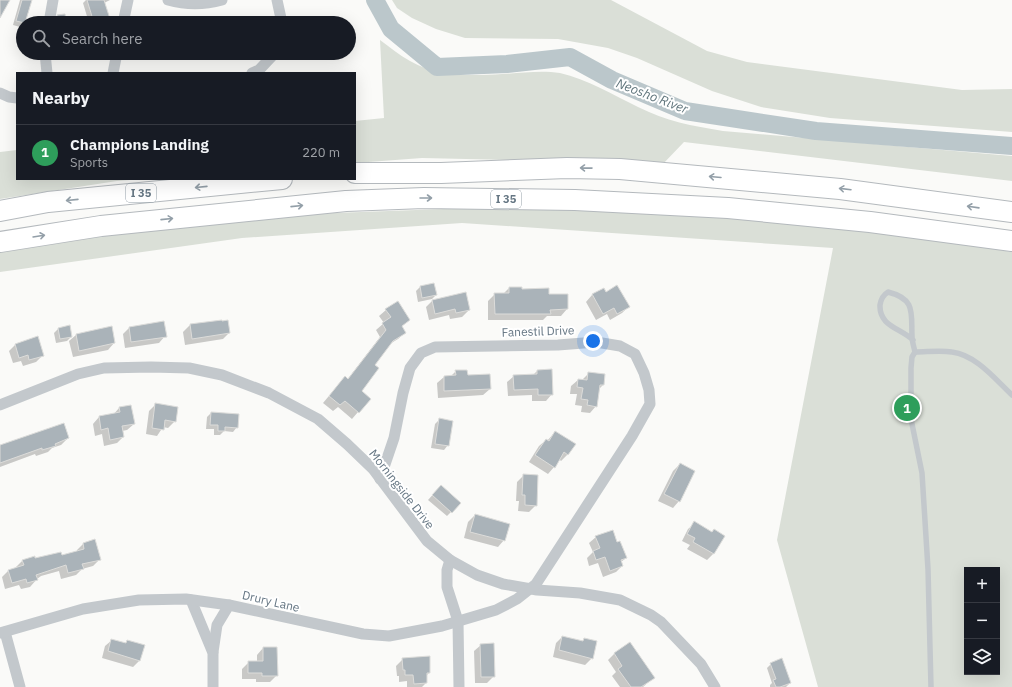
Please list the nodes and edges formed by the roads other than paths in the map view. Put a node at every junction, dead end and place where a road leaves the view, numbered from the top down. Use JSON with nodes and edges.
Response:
{"nodes":[{"id":1,"x":52,"y":0,"type":"edge"},
{"id":2,"x":128,"y":0,"type":"edge"},
{"id":3,"x":168,"y":0,"type":"edge"},
{"id":4,"x":222,"y":0,"type":"edge"},
{"id":5,"x":277,"y":0,"type":"edge"},
{"id":6,"x":50,"y":16,"type":"edge"},
{"id":7,"x":125,"y":16,"type":"edge"},
{"id":8,"x":280,"y":16,"type":"edge"},
{"id":9,"x":46,"y":60,"type":"edge"},
{"id":10,"x":116,"y":60,"type":"edge"},
{"id":11,"x":268,"y":60,"type":"edge"},
{"id":12,"x":47,"y":72,"type":"edge"},
{"id":13,"x":113,"y":72,"type":"edge"},
{"id":14,"x":254,"y":72,"type":"edge"},
{"id":15,"x":0,"y":93,"type":"edge"},
{"id":16,"x":16,"y":98,"type":"edge"},
{"id":17,"x":356,"y":173,"type":"edge"},
{"id":18,"x":272,"y":180,"type":"edge"},
{"id":19,"x":0,"y":211,"type":"edge"},
{"id":20,"x":1012,"y":212,"type":"edge"},
{"id":21,"x":1012,"y":241,"type":"edge"},
{"id":22,"x":0,"y":242,"type":"edge"},
{"id":23,"x":913,"y":340,"type":"junction"},
{"id":24,"x":915,"y":352,"type":"junction"},
{"id":25,"x":1012,"y":395,"type":"edge"},
{"id":26,"x":0,"y":405,"type":"edge"},
{"id":27,"x":380,"y":479,"type":"junction"},
{"id":28,"x":450,"y":560,"type":"junction"},
{"id":29,"x":529,"y":589,"type":"junction"},
{"id":30,"x":191,"y":600,"type":"junction"},
{"id":31,"x":229,"y":604,"type":"junction"},
{"id":32,"x":458,"y":621,"type":"junction"},
{"id":33,"x":2,"y":632,"type":"edge"},
{"id":34,"x":213,"y":653,"type":"junction"},
{"id":35,"x":20,"y":687,"type":"edge"},
{"id":36,"x":213,"y":687,"type":"edge"},
{"id":37,"x":459,"y":687,"type":"edge"},
{"id":38,"x":715,"y":687,"type":"edge"},
{"id":39,"x":931,"y":687,"type":"edge"}],
"edges":[{"from":1,"to":6,"type":"street"},
{"from":2,"to":7,"type":"street"},
{"from":3,"to":4,"type":"street"},
{"from":5,"to":8,"type":"street"},
{"from":9,"to":12,"type":"street"},
{"from":10,"to":13,"type":"street"},
{"from":11,"to":14,"type":"street"},
{"from":15,"to":16,"type":"street"},
{"from":20,"to":17,"type":"highway","one_way":true},
{"from":18,"to":19,"type":"highway","number":"I 35","one_way":true},
{"from":22,"to":21,"type":"highway","number":"I 35","one_way":true},
{"from":23,"to":23,"type":"lane"},
{"from":23,"to":24,"type":"lane"},
{"from":24,"to":25,"type":"lane"},
{"from":24,"to":39,"type":"lane"},
{"from":26,"to":27,"type":"street","name":"Morningside Drive"},
{"from":27,"to":28,"type":"street","name":"Morningside Drive"},
{"from":27,"to":29,"type":"street","name":"Fanestil Drive"},
{"from":28,"to":29,"type":"street","name":"Morningside Drive"},
{"from":28,"to":32,"type":"street"},
{"from":29,"to":32,"type":"street","name":"Drury Lane"},
{"from":29,"to":38,"type":"street","name":"Morningside Drive"},
{"from":30,"to":31,"type":"street","name":"Drury Lane"},
{"from":30,"to":33,"type":"street","name":"Drury Lane"},
{"from":30,"to":34,"type":"street"},
{"from":31,"to":32,"type":"street","name":"Drury Lane"},
{"from":31,"to":34,"type":"street"},
{"from":32,"to":37,"type":"street"},
{"from":33,"to":35,"type":"street"},
{"from":34,"to":36,"type":"street"}]}
